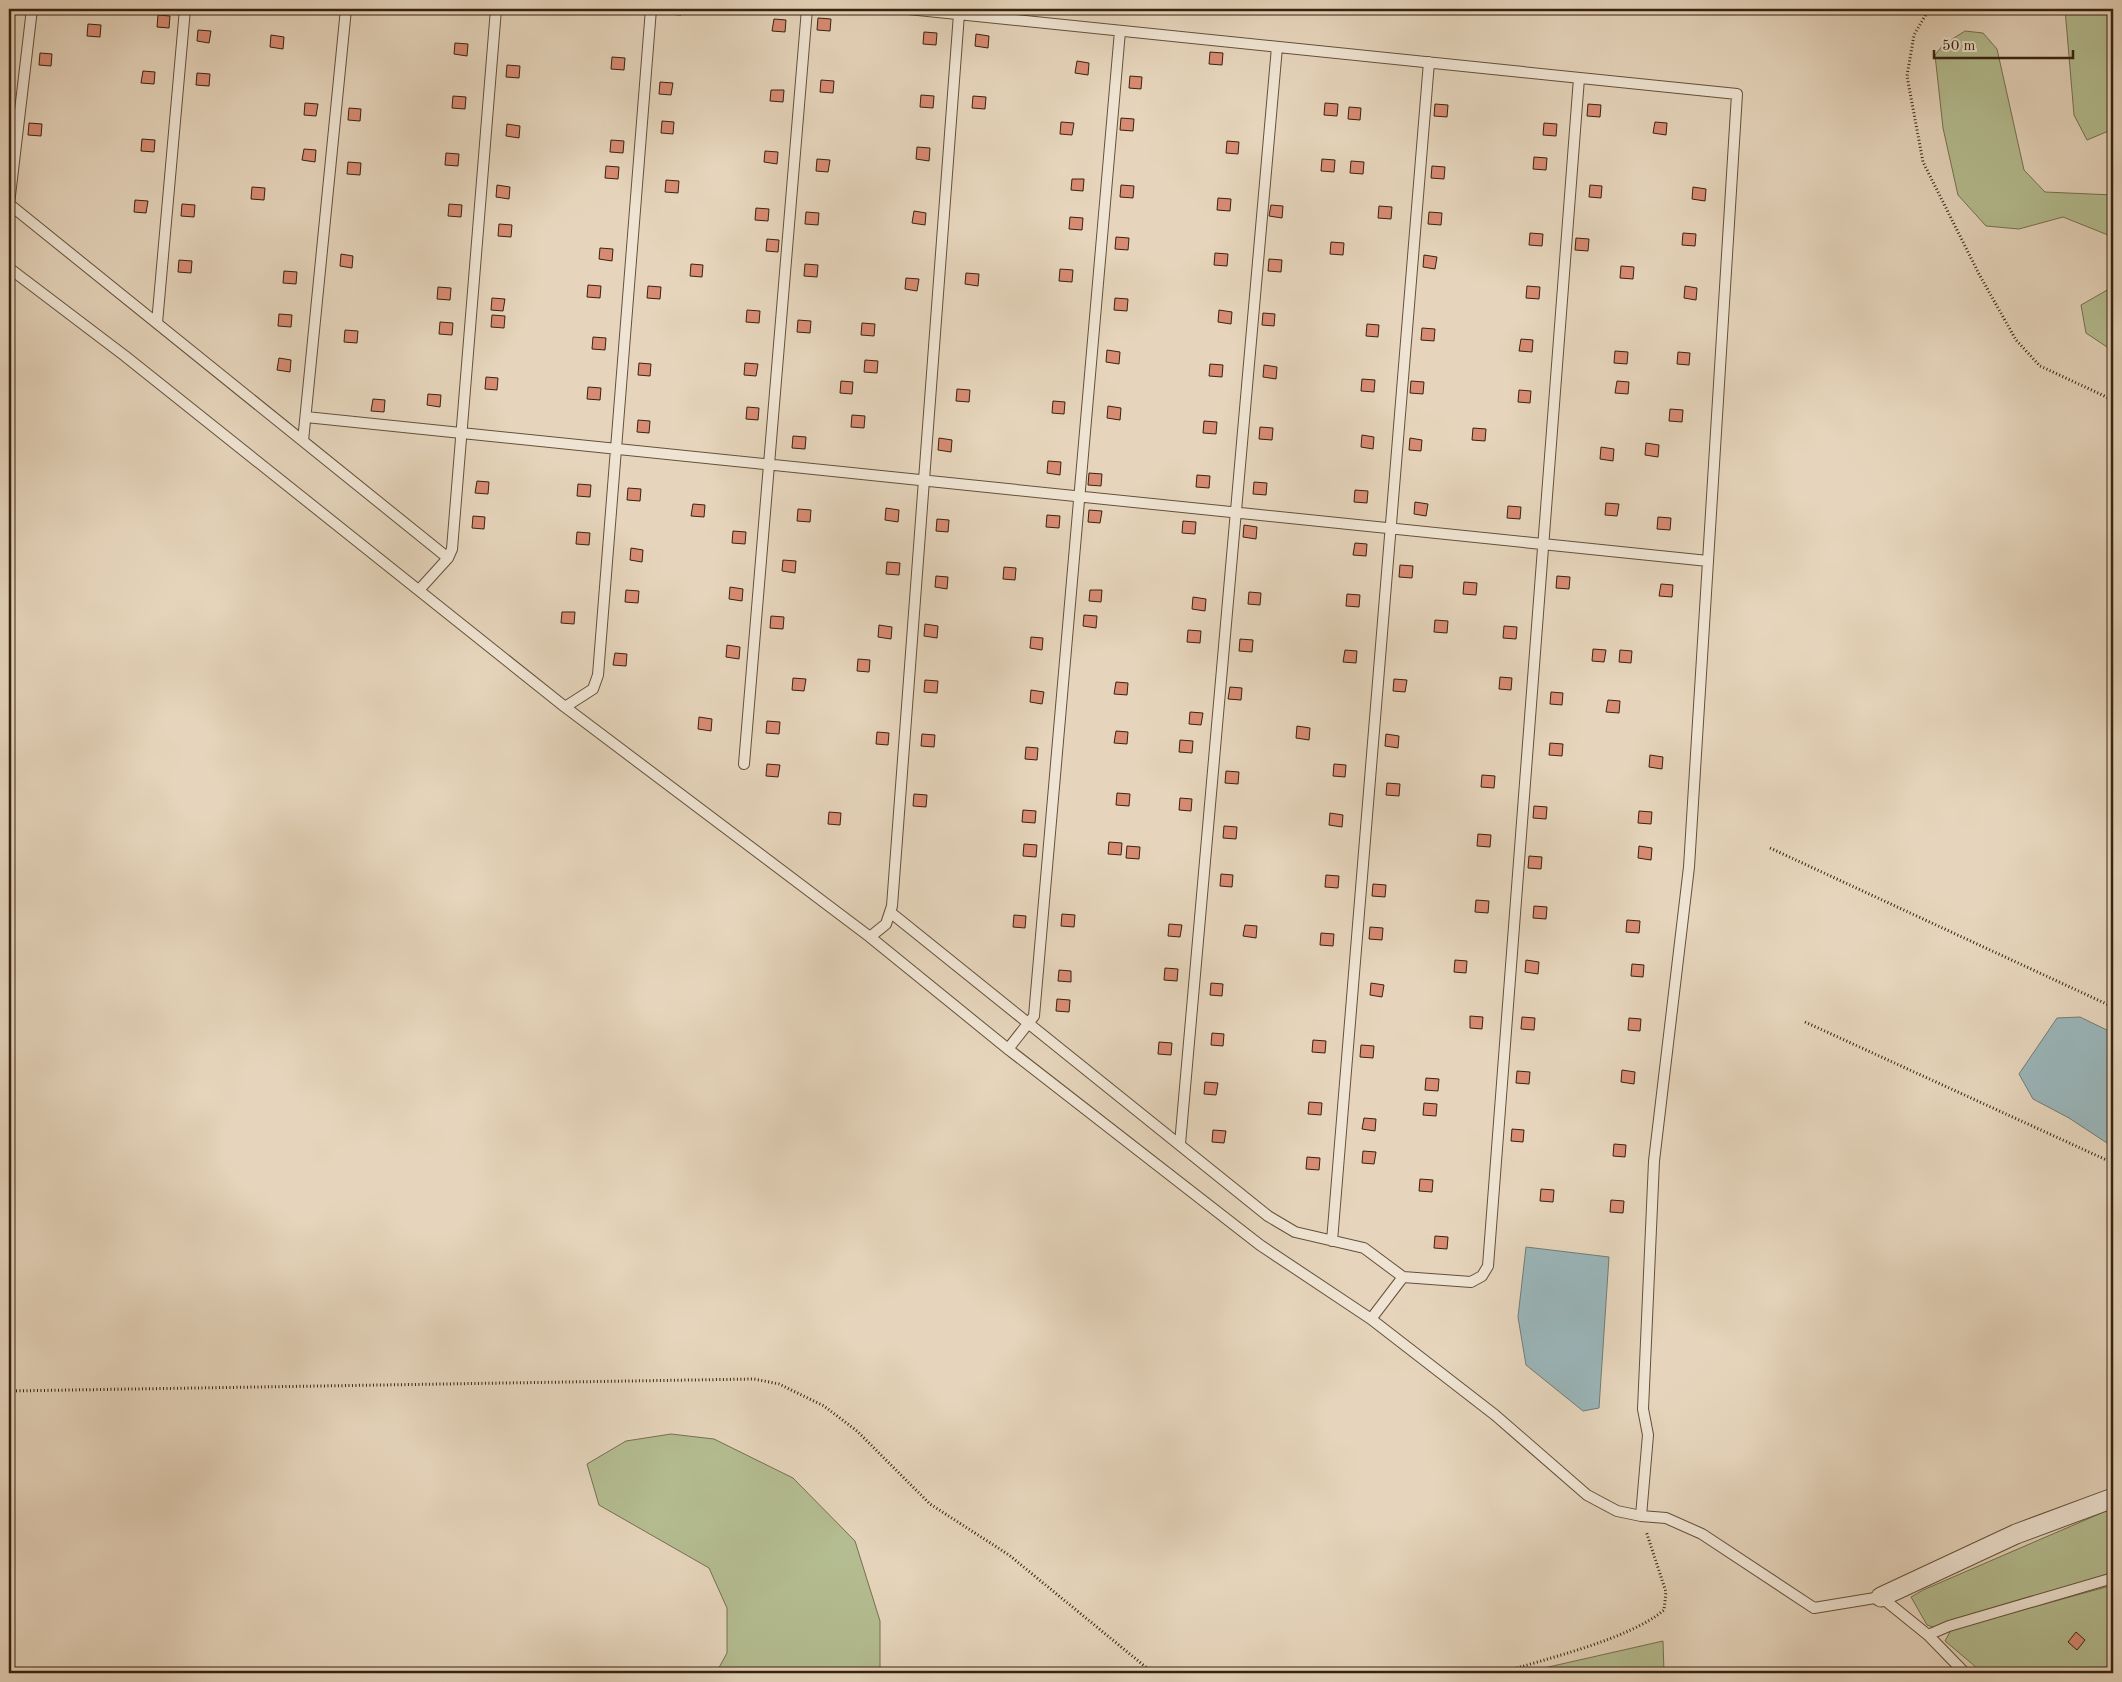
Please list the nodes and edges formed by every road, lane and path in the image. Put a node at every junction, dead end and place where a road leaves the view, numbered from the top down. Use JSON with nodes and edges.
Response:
{"nodes":[{"id":1,"x":32,"y":9,"type":"edge"},
{"id":2,"x":185,"y":9,"type":"edge"},
{"id":3,"x":346,"y":9,"type":"edge"},
{"id":4,"x":496,"y":9,"type":"edge"},
{"id":5,"x":651,"y":9,"type":"edge"},
{"id":6,"x":807,"y":9,"type":"edge"},
{"id":7,"x":908,"y":9,"type":"edge"},
{"id":8,"x":1929,"y":9,"type":"edge"},
{"id":9,"x":959,"y":14,"type":"junction"},
{"id":10,"x":1120,"y":31,"type":"junction"},
{"id":11,"x":1277,"y":47,"type":"junction"},
{"id":12,"x":1429,"y":62,"type":"junction"},
{"id":13,"x":1579,"y":78,"type":"junction"},
{"id":14,"x":9,"y":268,"type":"edge"},
{"id":15,"x":157,"y":323,"type":"junction"},
{"id":16,"x":2113,"y":400,"type":"edge"},
{"id":17,"x":306,"y":417,"type":"junction"},
{"id":18,"x":462,"y":433,"type":"junction"},
{"id":19,"x":303,"y":441,"type":"junction"},
{"id":20,"x":616,"y":449,"type":"junction"},
{"id":21,"x":769,"y":465,"type":"junction"},
{"id":22,"x":924,"y":480,"type":"junction"},
{"id":23,"x":1080,"y":496,"type":"junction"},
{"id":24,"x":1236,"y":512,"type":"junction"},
{"id":25,"x":1391,"y":528,"type":"junction"},
{"id":26,"x":1542,"y":544,"type":"junction"},
{"id":27,"x":448,"y":558,"type":"junction"},
{"id":28,"x":1708,"y":561,"type":"junction"},
{"id":29,"x":419,"y":590,"type":"junction"},
{"id":30,"x":565,"y":707,"type":"junction"},
{"id":31,"x":744,"y":764,"type":"dead end"},
{"id":32,"x":1770,"y":848,"type":"dead end"},
{"id":33,"x":890,"y":912,"type":"junction"},
{"id":34,"x":870,"y":937,"type":"junction"},
{"id":35,"x":2113,"y":1008,"type":"edge"},
{"id":36,"x":1805,"y":1022,"type":"dead end"},
{"id":37,"x":1028,"y":1024,"type":"junction"},
{"id":38,"x":1008,"y":1049,"type":"junction"},
{"id":39,"x":1180,"y":1144,"type":"junction"},
{"id":40,"x":2113,"y":1163,"type":"edge"},
{"id":41,"x":1332,"y":1241,"type":"junction"},
{"id":42,"x":1403,"y":1277,"type":"junction"},
{"id":43,"x":1371,"y":1319,"type":"junction"},
{"id":44,"x":9,"y":1391,"type":"edge"},
{"id":45,"x":2113,"y":1498,"type":"edge"},
{"id":46,"x":1641,"y":1516,"type":"junction"},
{"id":47,"x":2113,"y":1578,"type":"edge"},
{"id":48,"x":1881,"y":1597,"type":"junction"},
{"id":49,"x":1928,"y":1635,"type":"junction"},
{"id":50,"x":1153,"y":1673,"type":"edge"},
{"id":51,"x":1500,"y":1673,"type":"edge"},
{"id":52,"x":1965,"y":1673,"type":"edge"}],
"edges":[{"from":1,"to":15,"type":"lane"},
{"from":2,"to":15,"type":"lane"},
{"from":3,"to":17,"type":"lane"},
{"from":4,"to":18,"type":"lane"},
{"from":5,"to":20,"type":"lane"},
{"from":6,"to":21,"type":"lane"},
{"from":7,"to":9,"type":"lane"},
{"from":8,"to":16,"type":"path"},
{"from":9,"to":10,"type":"lane"},
{"from":9,"to":22,"type":"lane"},
{"from":10,"to":11,"type":"lane"},
{"from":10,"to":23,"type":"lane"},
{"from":11,"to":12,"type":"lane"},
{"from":11,"to":24,"type":"lane"},
{"from":12,"to":13,"type":"lane"},
{"from":12,"to":25,"type":"lane"},
{"from":13,"to":26,"type":"lane"},
{"from":13,"to":28,"type":"lane"},
{"from":14,"to":29,"type":"lane"},
{"from":15,"to":19,"type":"lane"},
{"from":17,"to":18,"type":"lane"},
{"from":17,"to":19,"type":"lane"},
{"from":18,"to":20,"type":"lane"},
{"from":18,"to":27,"type":"lane"},
{"from":19,"to":27,"type":"lane"},
{"from":20,"to":21,"type":"lane"},
{"from":20,"to":30,"type":"lane"},
{"from":21,"to":22,"type":"lane"},
{"from":21,"to":31,"type":"lane"},
{"from":22,"to":23,"type":"lane"},
{"from":22,"to":33,"type":"lane"},
{"from":23,"to":24,"type":"lane"},
{"from":23,"to":37,"type":"lane"},
{"from":24,"to":25,"type":"lane"},
{"from":24,"to":39,"type":"lane"},
{"from":25,"to":26,"type":"lane"},
{"from":25,"to":41,"type":"lane"},
{"from":26,"to":28,"type":"lane"},
{"from":26,"to":42,"type":"lane"},
{"from":27,"to":29,"type":"lane"},
{"from":28,"to":46,"type":"lane"},
{"from":29,"to":30,"type":"lane"},
{"from":30,"to":34,"type":"lane"},
{"from":32,"to":35,"type":"path"},
{"from":33,"to":34,"type":"lane"},
{"from":33,"to":37,"type":"lane"},
{"from":34,"to":38,"type":"lane"},
{"from":36,"to":40,"type":"path"},
{"from":37,"to":38,"type":"lane"},
{"from":37,"to":39,"type":"lane"},
{"from":38,"to":43,"type":"lane"},
{"from":39,"to":41,"type":"lane"},
{"from":41,"to":42,"type":"lane"},
{"from":42,"to":43,"type":"lane"},
{"from":43,"to":46,"type":"lane"},
{"from":44,"to":50,"type":"path"},
{"from":45,"to":48,"type":"street"},
{"from":46,"to":48,"type":"lane"},
{"from":46,"to":51,"type":"path"},
{"from":47,"to":49,"type":"lane"},
{"from":48,"to":49,"type":"lane"},
{"from":49,"to":52,"type":"lane"}]}
